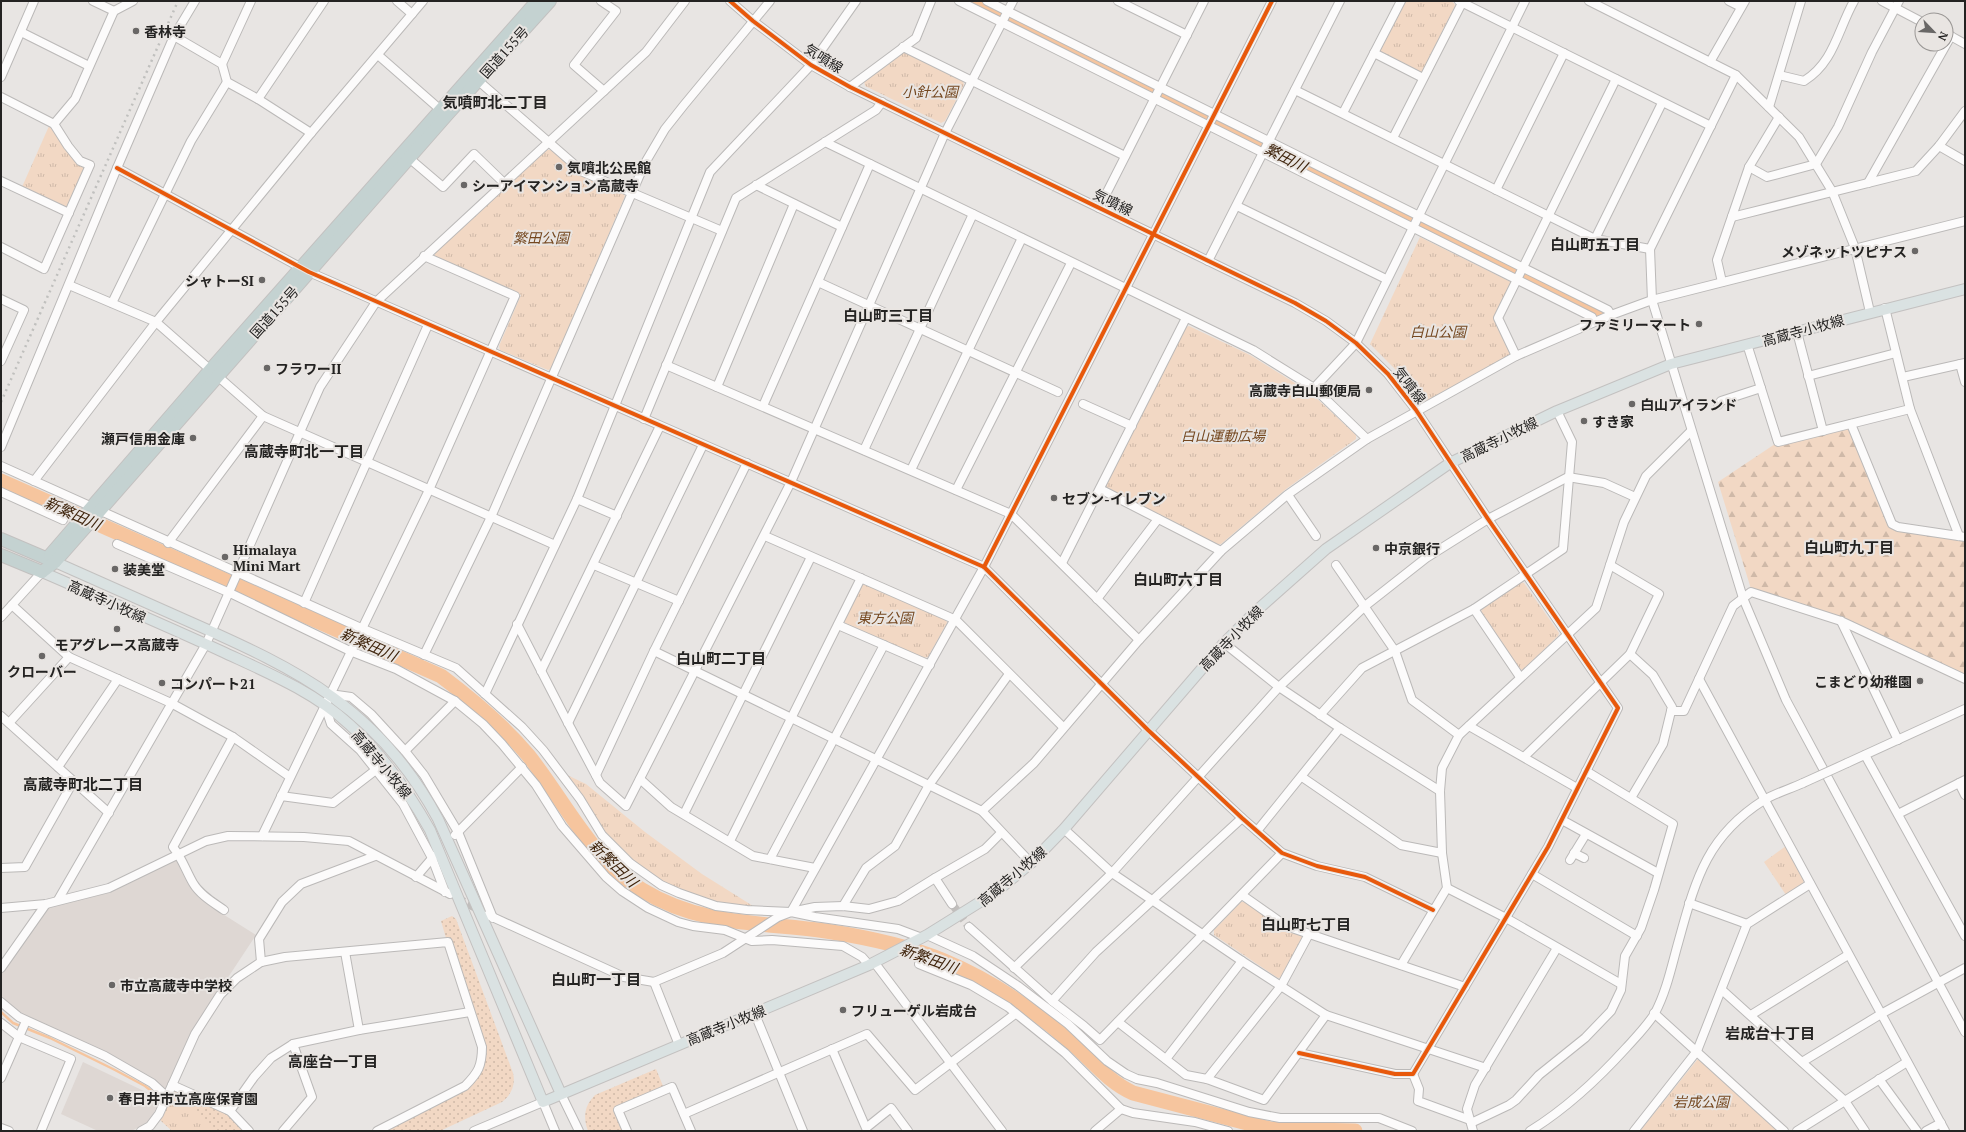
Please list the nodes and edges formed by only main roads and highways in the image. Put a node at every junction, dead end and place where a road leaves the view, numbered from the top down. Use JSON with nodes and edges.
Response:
{"nodes":[{"id":1,"x":537,"y":1,"type":"edge"},
{"id":2,"x":550,"y":1,"type":"edge"},
{"id":3,"x":474,"y":78,"type":"junction"},
{"id":4,"x":443,"y":112,"type":"junction"},
{"id":5,"x":305,"y":270,"type":"junction"},
{"id":6,"x":1965,"y":289,"type":"edge"},
{"id":7,"x":1,"y":539,"type":"edge"},
{"id":8,"x":1,"y":554,"type":"edge"},
{"id":9,"x":51,"y":560,"type":"junction"},
{"id":10,"x":42,"y":572,"type":"junction"},
{"id":11,"x":561,"y":1094,"type":"junction"}],
"edges":[{"from":1,"to":3,"type":"highway","name":"国道155号"},
{"from":2,"to":3,"type":"highway","name":"国道155号"},
{"from":3,"to":4,"type":"highway","name":"国道155号"},
{"from":4,"to":5,"type":"highway","name":"国道155号"},
{"from":4,"to":5,"type":"highway","name":"国道155号"},
{"from":5,"to":9,"type":"highway","name":"国道155号"},
{"from":6,"to":11,"type":"main road","name":"高蔵寺小牧線"},
{"from":7,"to":9,"type":"highway"},
{"from":8,"to":10,"type":"highway"},
{"from":9,"to":10,"type":"highway"},
{"from":9,"to":11,"type":"main road","name":"高蔵寺小牧線"},
{"from":10,"to":11,"type":"main road","name":"高蔵寺小牧線"}]}
